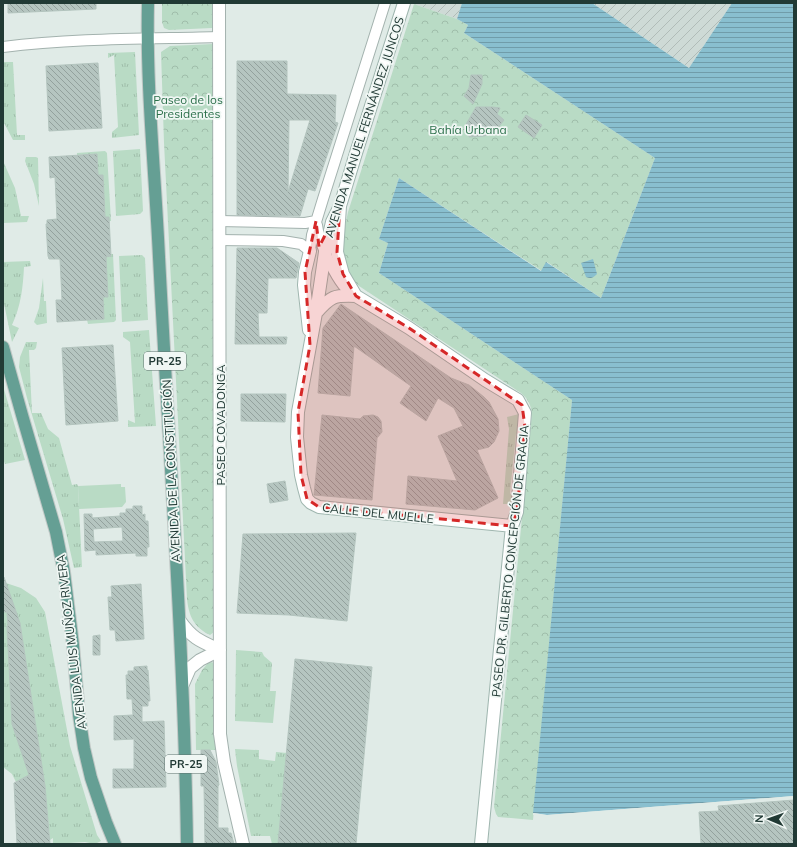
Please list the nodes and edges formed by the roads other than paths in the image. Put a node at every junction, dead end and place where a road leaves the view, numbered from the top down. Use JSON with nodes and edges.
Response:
{"nodes":[{"id":1,"x":148,"y":3,"type":"edge"},
{"id":2,"x":219,"y":3,"type":"edge"},
{"id":3,"x":385,"y":3,"type":"edge"},
{"id":4,"x":404,"y":3,"type":"edge"},
{"id":5,"x":220,"y":37,"type":"junction"},
{"id":6,"x":148,"y":38,"type":"junction"},
{"id":7,"x":3,"y":47,"type":"edge"},
{"id":8,"x":340,"y":206,"type":"junction"},
{"id":9,"x":219,"y":221,"type":"junction"},
{"id":10,"x":316,"y":221,"type":"junction"},
{"id":11,"x":219,"y":240,"type":"junction"},
{"id":12,"x":310,"y":251,"type":"junction"},
{"id":13,"x":325,"y":252,"type":"junction"},
{"id":14,"x":356,"y":296,"type":"junction"},
{"id":15,"x":316,"y":313,"type":"junction"},
{"id":16,"x":310,"y":345,"type":"junction"},
{"id":17,"x":3,"y":346,"type":"edge"},
{"id":18,"x":512,"y":526,"type":"junction"},
{"id":19,"x":180,"y":621,"type":"junction"},
{"id":20,"x":220,"y":650,"type":"junction"},
{"id":21,"x":183,"y":684,"type":"junction"},
{"id":22,"x":115,"y":843,"type":"edge"},
{"id":23,"x":187,"y":844,"type":"edge"},
{"id":24,"x":243,"y":844,"type":"edge"},
{"id":25,"x":481,"y":844,"type":"edge"}],
"edges":[{"from":1,"to":6,"type":"main road","name":"AVENIDA DE LA CONSTITUCIÓN","number":"PR-25"},
{"from":2,"to":5,"type":"main road","name":"PASEO COVADONGA"},
{"from":3,"to":10,"type":"street"},
{"from":4,"to":8,"type":"main road","name":"AVENIDA MANUEL FERNÁNDEZ JUNCOS"},
{"from":5,"to":6,"type":"street"},
{"from":5,"to":9,"type":"main road","name":"PASEO COVADONGA"},
{"from":6,"to":7,"type":"street"},
{"from":6,"to":19,"type":"main road","name":"AVENIDA DE LA CONSTITUCIÓN","number":"PR-25"},
{"from":8,"to":13,"type":"main road","name":"AVENIDA MANUEL FERNÁNDEZ JUNCOS"},
{"from":8,"to":14,"type":"main road","name":"PASEO DR. GILBERTO CONCEPCIÓN DE GRACIA"},
{"from":9,"to":10,"type":"street"},
{"from":9,"to":11,"type":"main road","name":"PASEO COVADONGA"},
{"from":10,"to":12,"type":"street"},
{"from":10,"to":13,"type":"street"},
{"from":11,"to":12,"type":"street"},
{"from":11,"to":20,"type":"main road","name":"PASEO COVADONGA"},
{"from":12,"to":16,"type":"main road","name":"CALLE DEL MUELLE"},
{"from":13,"to":14,"type":"street"},
{"from":13,"to":15,"type":"main road","name":"CALLE DEL MUELLE"},
{"from":14,"to":15,"type":"main road"},
{"from":14,"to":18,"type":"main road","name":"PASEO DR. GILBERTO CONCEPCIÓN DE GRACIA"},
{"from":15,"to":16,"type":"main road","name":"CALLE DEL MUELLE"},
{"from":16,"to":18,"type":"main road","name":"CALLE DEL MUELLE"},
{"from":17,"to":22,"type":"main road","name":"AVENIDA LUIS MUÑOZ RIVERA"},
{"from":18,"to":25,"type":"main road","name":"PASEO DR. GILBERTO CONCEPCIÓN DE GRACIA"},
{"from":19,"to":20,"type":"main road"},
{"from":19,"to":21,"type":"main road","name":"AVENIDA DE LA CONSTITUCIÓN","number":"PR-25"},
{"from":20,"to":21,"type":"main road"},
{"from":20,"to":24,"type":"main road","name":"PASEO COVADONGA"},
{"from":21,"to":23,"type":"main road","name":"AVENIDA DE LA CONSTITUCIÓN","number":"PR-25"}]}
